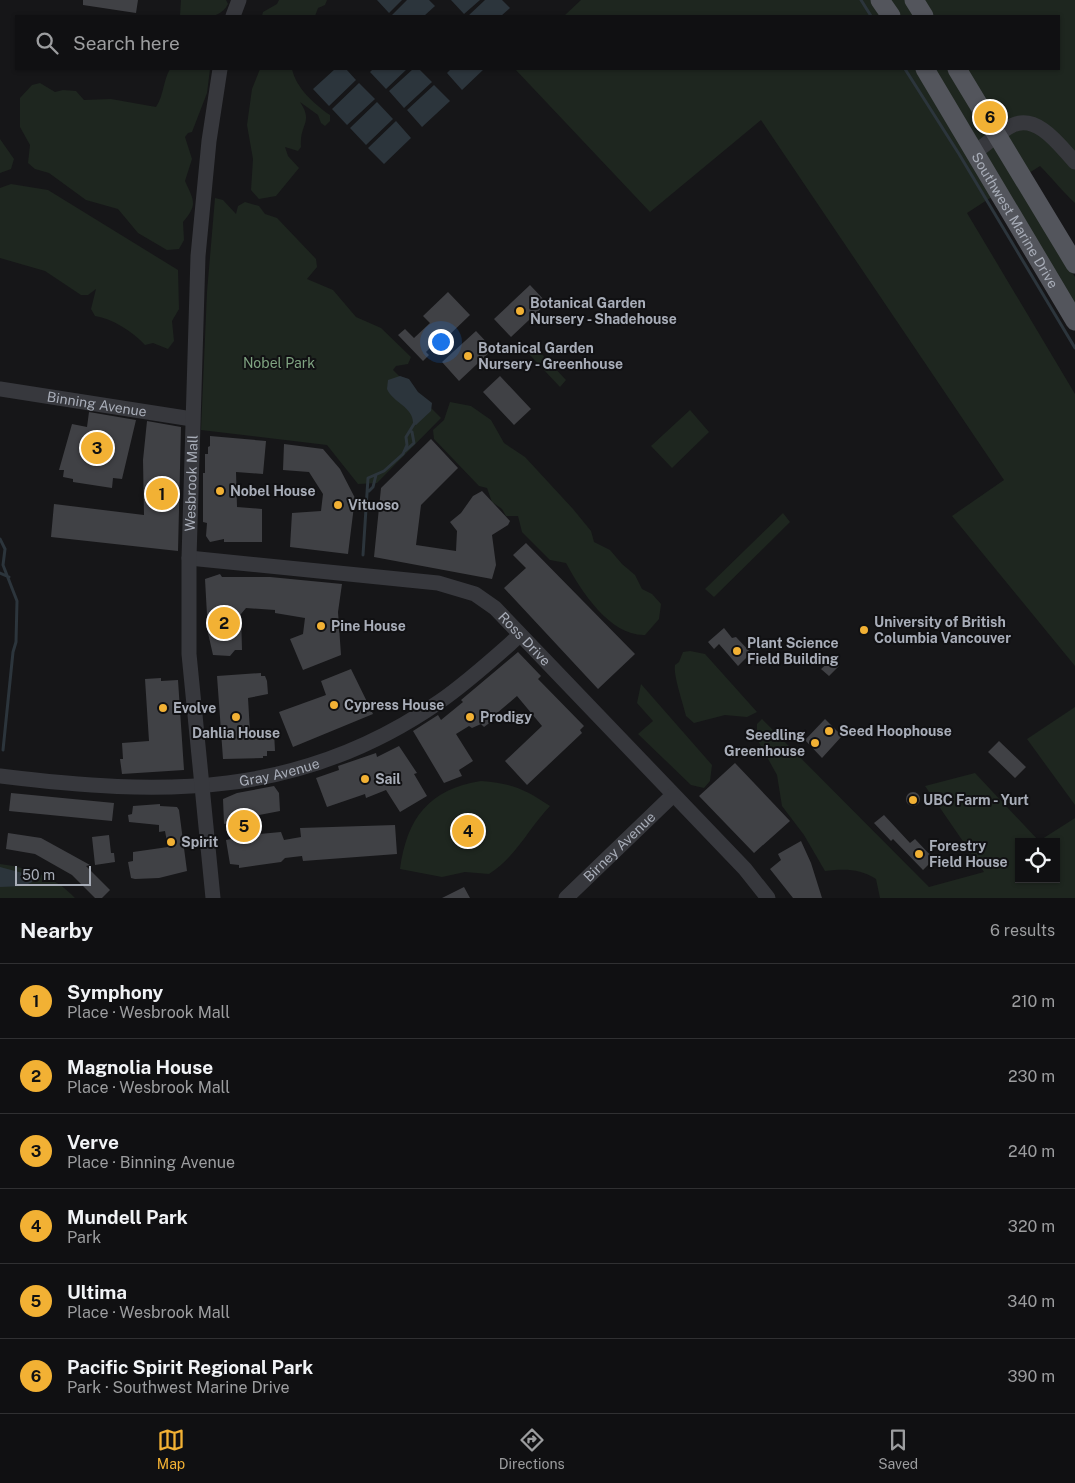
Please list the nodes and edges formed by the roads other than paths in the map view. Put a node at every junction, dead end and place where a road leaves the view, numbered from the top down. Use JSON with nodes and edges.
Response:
{"nodes":[{"id":1,"x":238,"y":0,"type":"edge"},
{"id":2,"x":880,"y":0,"type":"edge"},
{"id":3,"x":914,"y":0,"type":"edge"},
{"id":4,"x":233,"y":15,"type":"edge"},
{"id":5,"x":890,"y":15,"type":"edge"},
{"id":6,"x":923,"y":15,"type":"edge"},
{"id":7,"x":220,"y":70,"type":"edge"},
{"id":8,"x":926,"y":70,"type":"edge"},
{"id":9,"x":958,"y":70,"type":"edge"},
{"id":10,"x":998,"y":136,"type":"junction"},
{"id":11,"x":975,"y":152,"type":"junction"},
{"id":12,"x":1075,"y":162,"type":"edge"},
{"id":13,"x":1075,"y":264,"type":"edge"},
{"id":14,"x":1075,"y":321,"type":"edge"},
{"id":15,"x":0,"y":389,"type":"edge"},
{"id":16,"x":192,"y":419,"type":"junction"},
{"id":17,"x":189,"y":558,"type":"junction"},
{"id":18,"x":520,"y":634,"type":"junction"},
{"id":19,"x":0,"y":776,"type":"edge"},
{"id":20,"x":201,"y":786,"type":"junction"},
{"id":21,"x":672,"y":795,"type":"junction"},
{"id":22,"x":213,"y":898,"type":"edge"},
{"id":23,"x":566,"y":898,"type":"edge"},
{"id":24,"x":768,"y":898,"type":"edge"}],
"edges":[{"from":1,"to":4,"type":"street"},
{"from":2,"to":5,"type":"main road"},
{"from":3,"to":6,"type":"main road"},
{"from":7,"to":16,"type":"street","name":"Wesbrook Mall"},
{"from":8,"to":11,"type":"main road","name":"Southwest Marine Drive"},
{"from":9,"to":10,"type":"main road","name":"Southwest Marine Drive"},
{"from":10,"to":11,"type":"street"},
{"from":10,"to":12,"type":"street"},
{"from":10,"to":13,"type":"main road","name":"Southwest Marine Drive"},
{"from":11,"to":14,"type":"main road","name":"Southwest Marine Drive"},
{"from":15,"to":16,"type":"street","name":"Binning Avenue"},
{"from":16,"to":17,"type":"street","name":"Wesbrook Mall"},
{"from":17,"to":18,"type":"street","name":"Ross Drive"},
{"from":17,"to":20,"type":"street","name":"Wesbrook Mall"},
{"from":18,"to":20,"type":"street","name":"Gray Avenue"},
{"from":18,"to":21,"type":"street","name":"Ross Drive"},
{"from":19,"to":20,"type":"street","name":"Gray Avenue"},
{"from":20,"to":22,"type":"street","name":"Wesbrook Mall"},
{"from":21,"to":23,"type":"street","name":"Birney Avenue"},
{"from":21,"to":24,"type":"street","name":"Ross Drive"}]}
